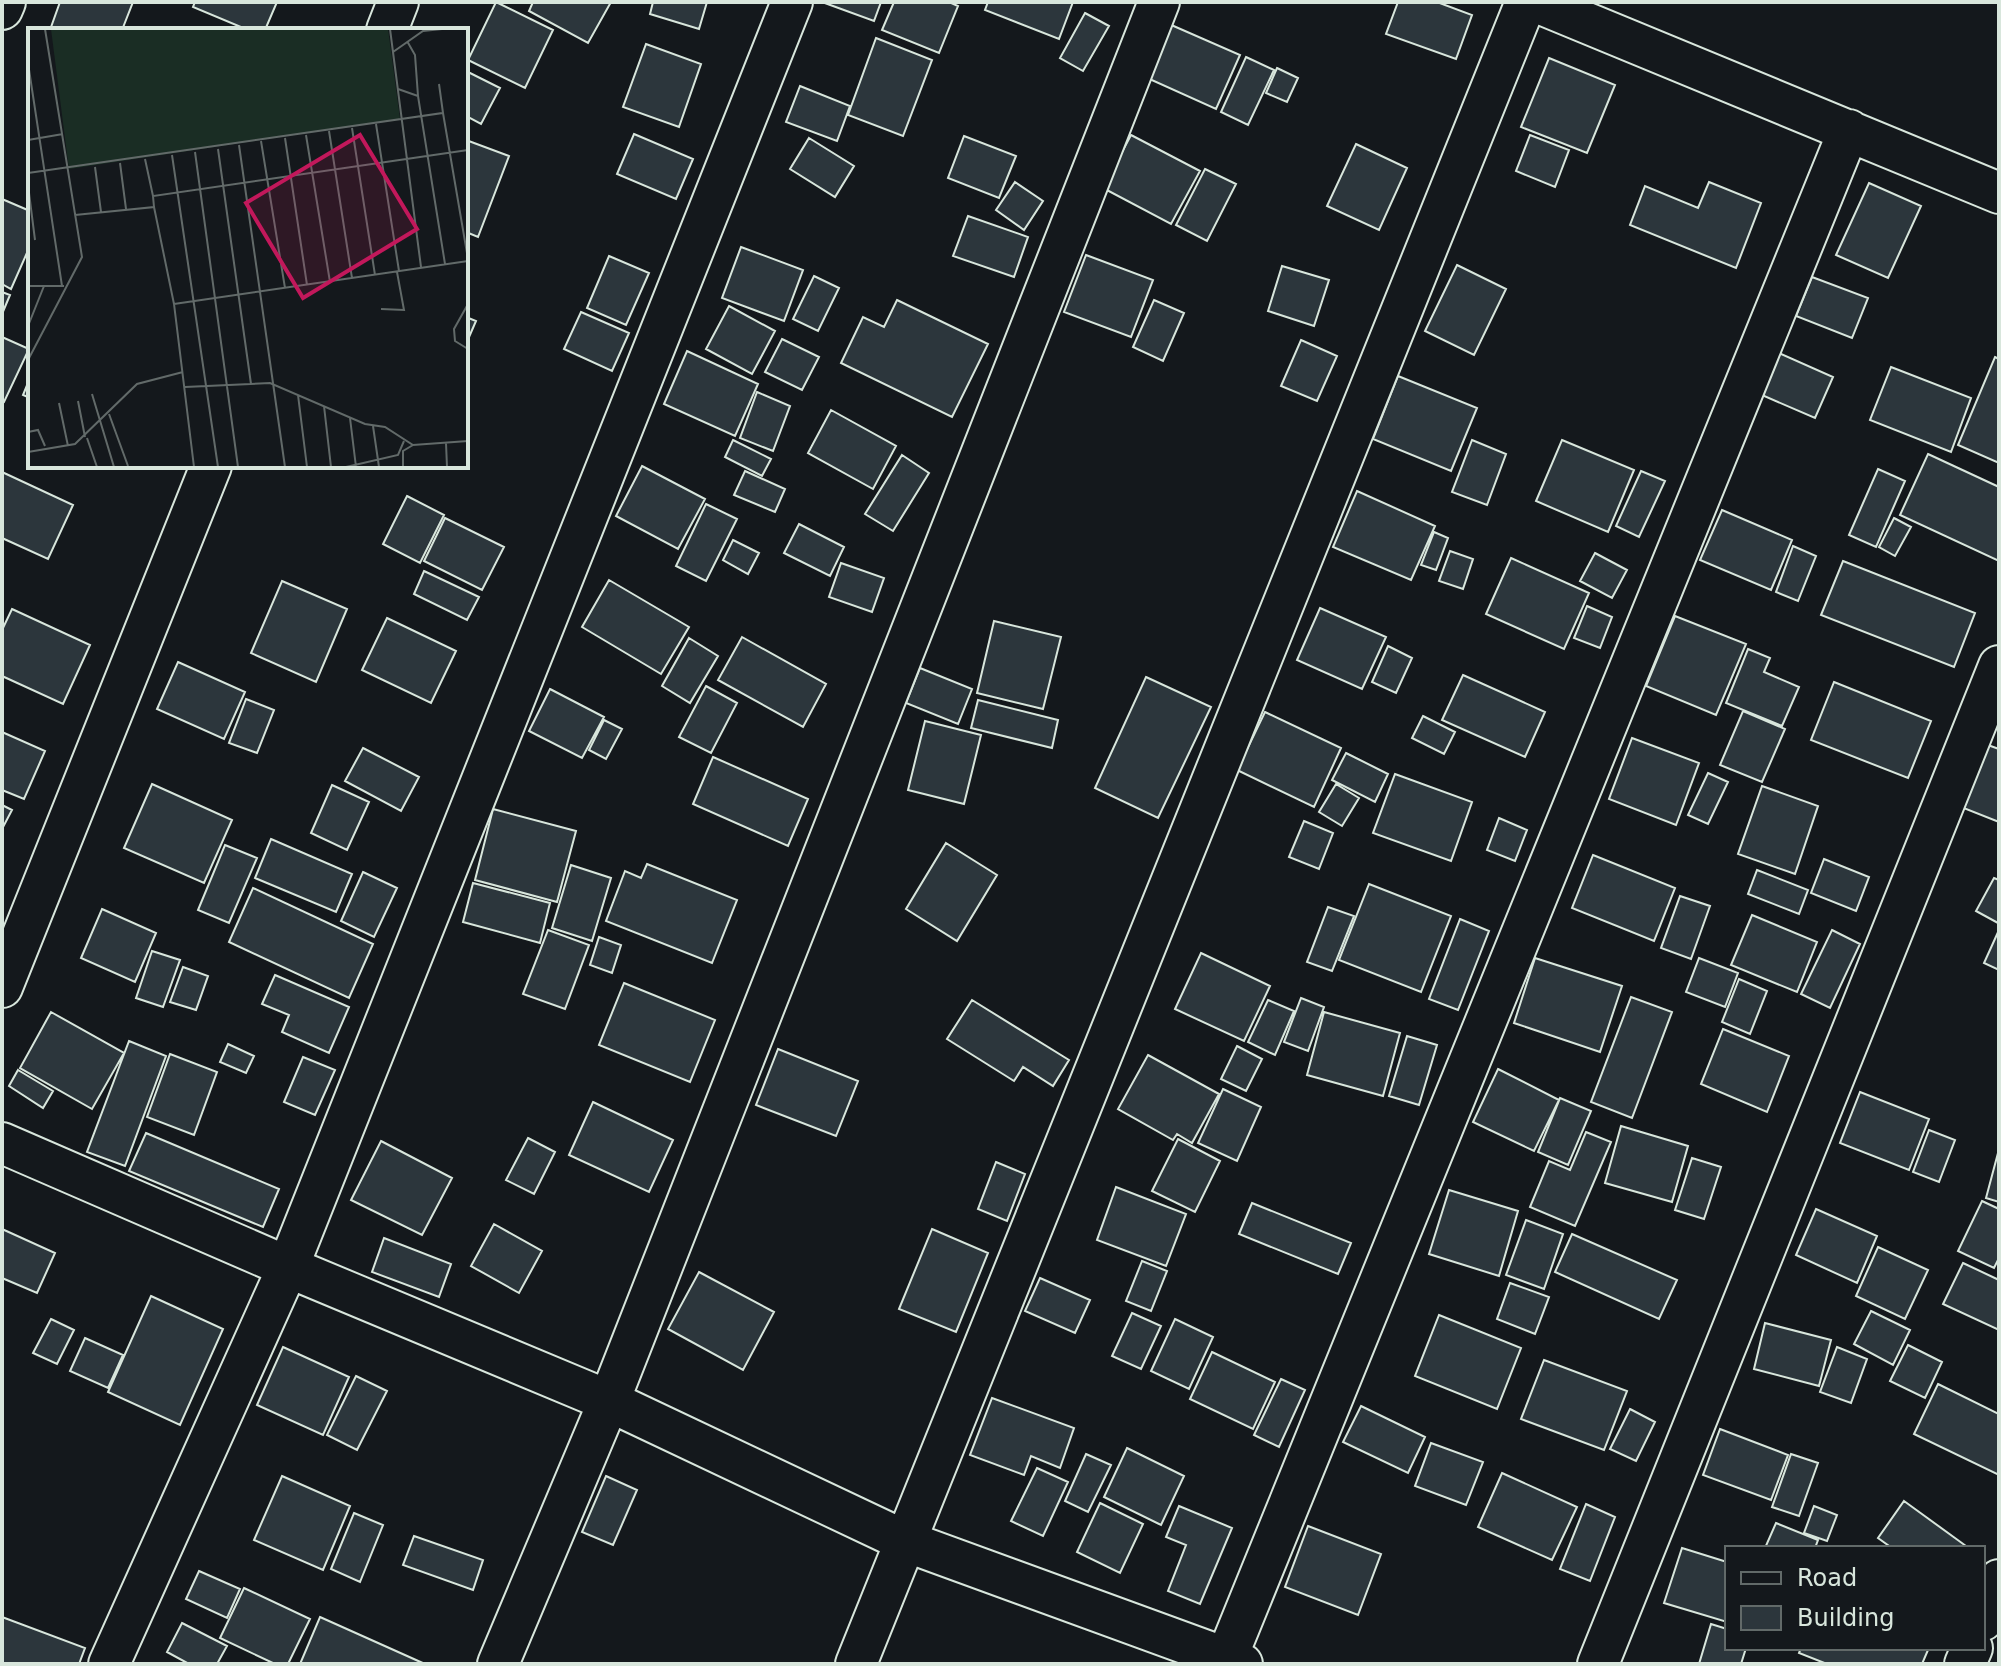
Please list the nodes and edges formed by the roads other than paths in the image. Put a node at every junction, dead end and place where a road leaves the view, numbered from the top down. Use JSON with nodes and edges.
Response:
{"nodes":[{"id":1,"x":5,"y":2,"type":"edge"},
{"id":2,"x":398,"y":2,"type":"edge"},
{"id":3,"x":792,"y":2,"type":"edge"},
{"id":4,"x":1159,"y":2,"type":"edge"},
{"id":5,"x":1526,"y":2,"type":"edge"},
{"id":6,"x":1536,"y":2,"type":"edge"},
{"id":7,"x":2,"y":9,"type":"edge"},
{"id":8,"x":388,"y":28,"type":"edge"},
{"id":9,"x":1849,"y":130,"type":"junction"},
{"id":10,"x":1999,"y":193,"type":"edge"},
{"id":11,"x":210,"y":468,"type":"edge"},
{"id":12,"x":1999,"y":666,"type":"edge"},
{"id":13,"x":2,"y":987,"type":"edge"},
{"id":14,"x":2,"y":1143,"type":"edge"},
{"id":15,"x":288,"y":1267,"type":"junction"},
{"id":16,"x":609,"y":1401,"type":"junction"},
{"id":17,"x":905,"y":1541,"type":"junction"},
{"id":18,"x":1999,"y":1580,"type":"edge"},
{"id":19,"x":1985,"y":1615,"type":"edge"},
{"id":20,"x":1231,"y":1662,"type":"edge"},
{"id":21,"x":109,"y":1664,"type":"edge"},
{"id":22,"x":498,"y":1664,"type":"edge"},
{"id":23,"x":856,"y":1664,"type":"edge"},
{"id":24,"x":1598,"y":1664,"type":"edge"}],
"edges":[{"from":1,"to":7,"type":"street"},
{"from":2,"to":8,"type":"street"},
{"from":3,"to":15,"type":"street"},
{"from":4,"to":16,"type":"street"},
{"from":5,"to":17,"type":"street"},
{"from":6,"to":9,"type":"street"},
{"from":9,"to":10,"type":"street"},
{"from":9,"to":20,"type":"street"},
{"from":11,"to":13,"type":"street"},
{"from":12,"to":24,"type":"street"},
{"from":14,"to":15,"type":"street"},
{"from":15,"to":16,"type":"street"},
{"from":15,"to":21,"type":"street"},
{"from":16,"to":17,"type":"street"},
{"from":16,"to":22,"type":"street"},
{"from":17,"to":20,"type":"street"},
{"from":17,"to":23,"type":"street"},
{"from":18,"to":19,"type":"street"}]}
